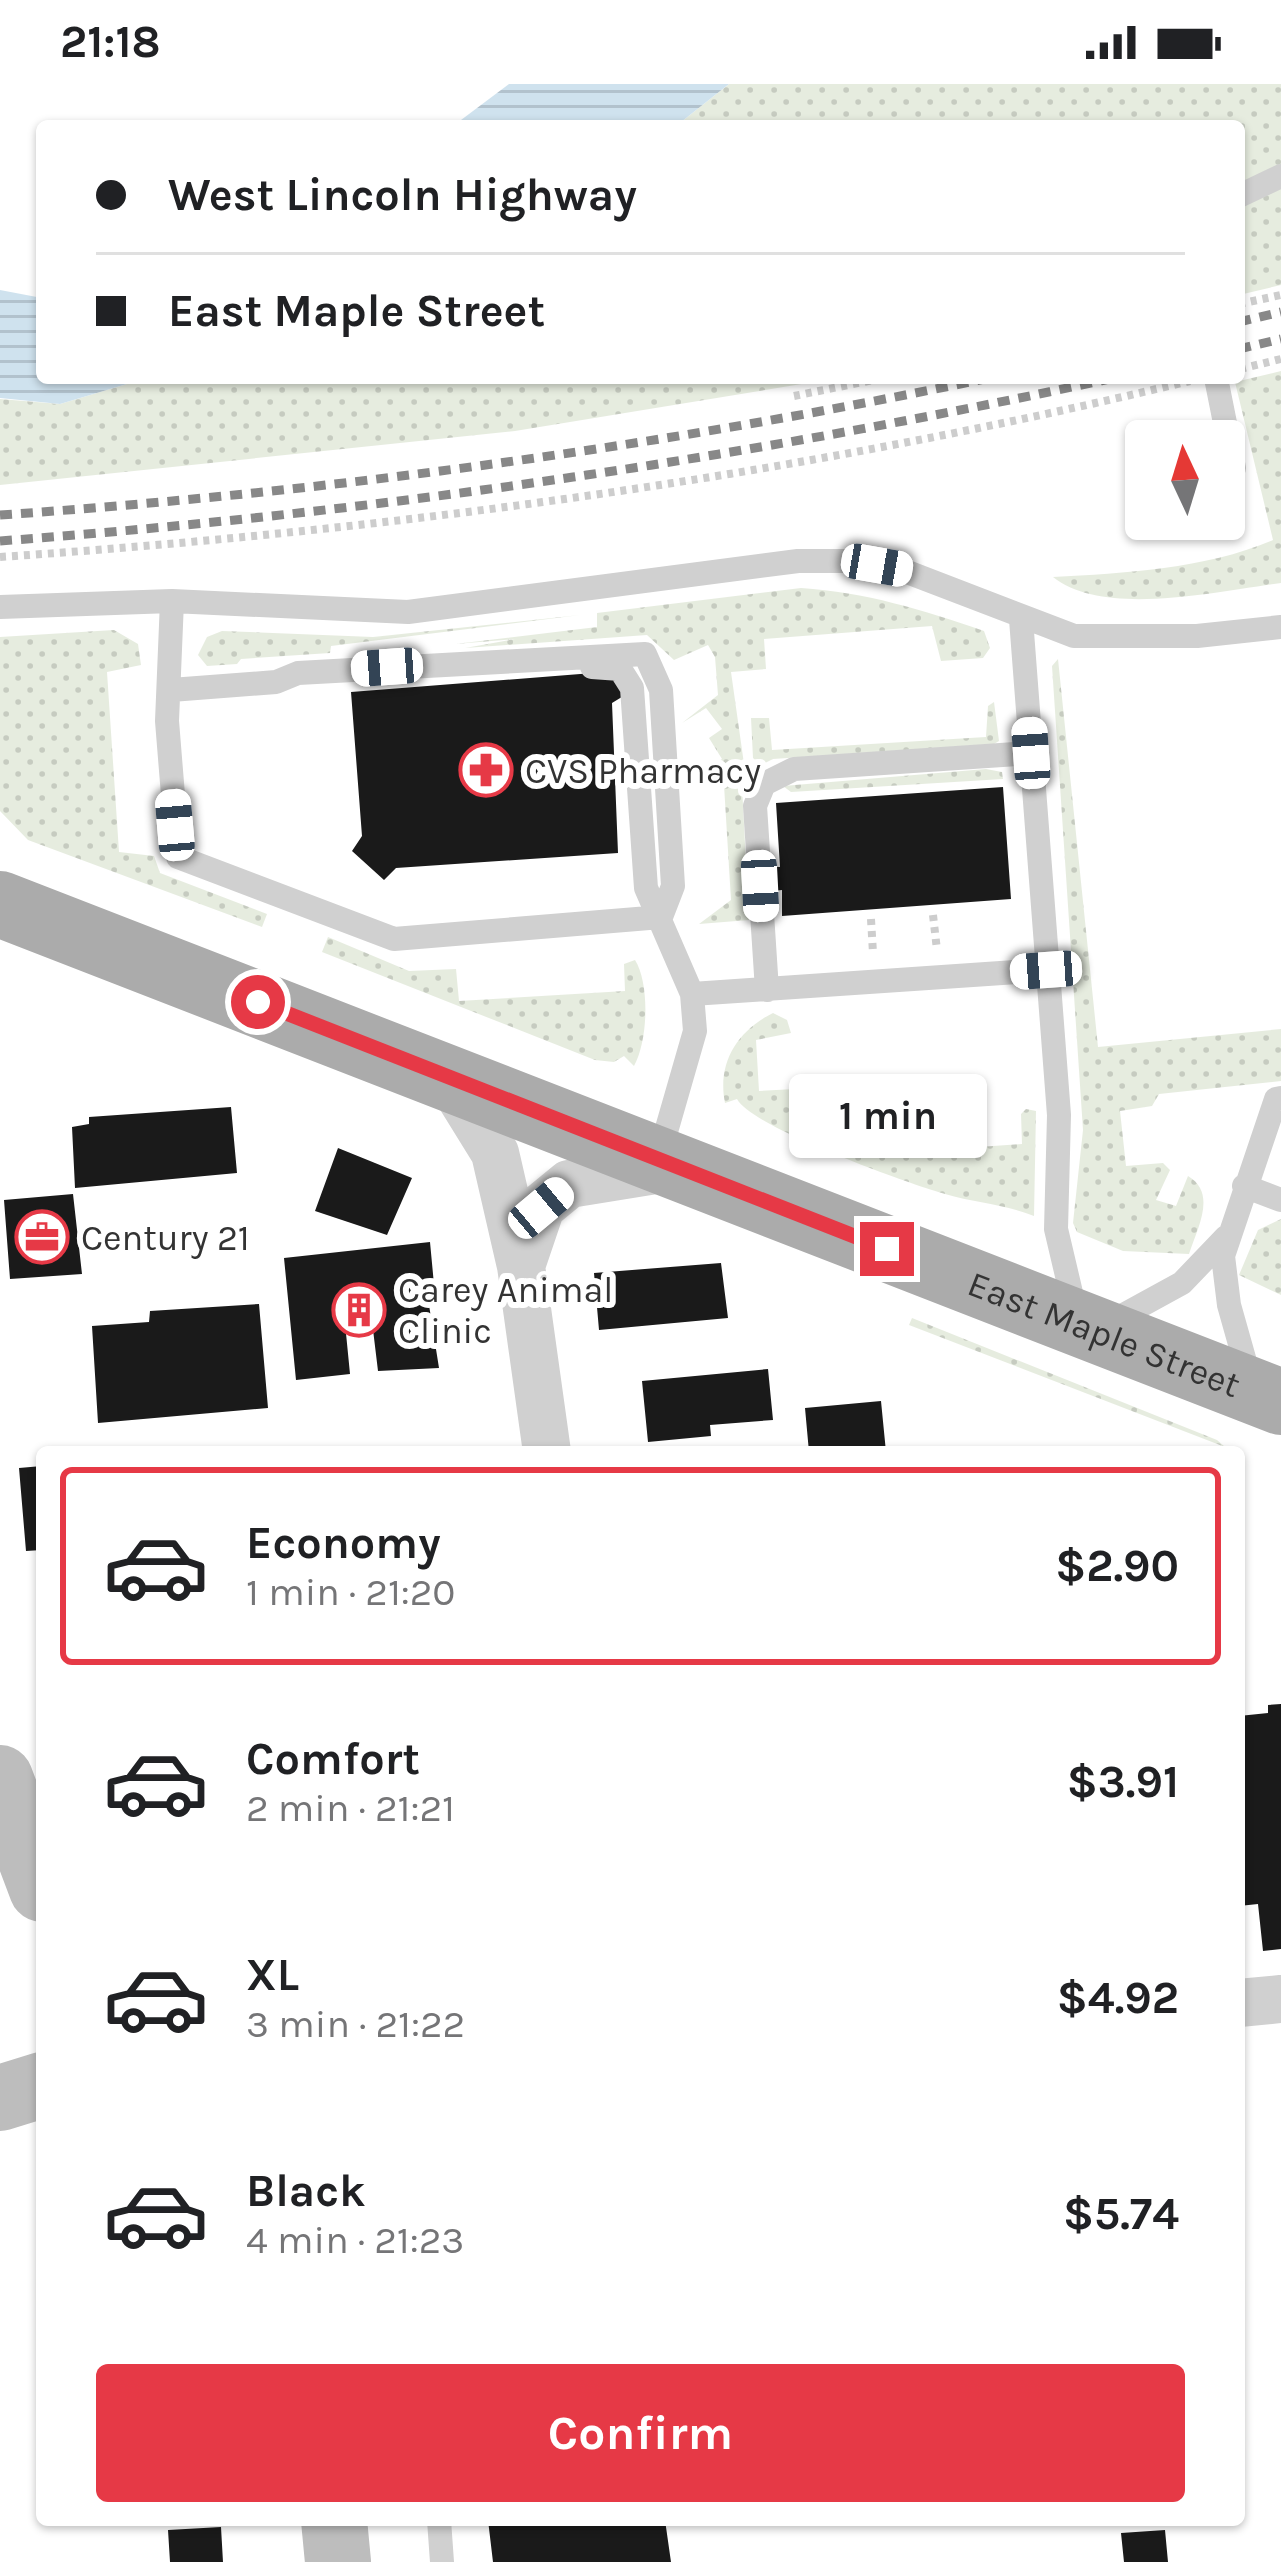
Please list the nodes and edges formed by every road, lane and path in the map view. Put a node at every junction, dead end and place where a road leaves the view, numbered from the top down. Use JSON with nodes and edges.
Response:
{"nodes":[{"id":1,"x":1281,"y":176,"type":"edge"},
{"id":2,"x":1245,"y":193,"type":"edge"},
{"id":3,"x":1281,"y":295,"type":"edge"},
{"id":4,"x":1245,"y":303,"type":"edge"},
{"id":5,"x":1281,"y":358,"type":"edge"},
{"id":6,"x":1245,"y":367,"type":"edge"},
{"id":7,"x":853,"y":384,"type":"edge"},
{"id":8,"x":1173,"y":384,"type":"edge"},
{"id":9,"x":1217,"y":384,"type":"edge"},
{"id":10,"x":794,"y":396,"type":"dead end"},
{"id":11,"x":1224,"y":420,"type":"edge"},
{"id":12,"x":0,"y":557,"type":"edge"},
{"id":13,"x":172,"y":601,"type":"junction"},
{"id":14,"x":0,"y":607,"type":"edge"},
{"id":15,"x":1021,"y":619,"type":"junction"},
{"id":16,"x":1281,"y":627,"type":"edge"},
{"id":17,"x":171,"y":690,"type":"junction"},
{"id":18,"x":1031,"y":753,"type":"junction"},
{"id":19,"x":0,"y":904,"type":"edge"},
{"id":20,"x":933,"y":915,"type":"dead end"},
{"id":21,"x":661,"y":917,"type":"junction"},
{"id":22,"x":871,"y":919,"type":"dead end"},
{"id":23,"x":938,"y":958,"type":"dead end"},
{"id":24,"x":874,"y":961,"type":"dead end"},
{"id":25,"x":1046,"y":970,"type":"junction"},
{"id":26,"x":766,"y":990,"type":"junction"},
{"id":27,"x":692,"y":994,"type":"junction"},
{"id":28,"x":448,"y":1077,"type":"junction"},
{"id":29,"x":1281,"y":1098,"type":"edge"},
{"id":30,"x":667,"y":1163,"type":"junction"},
{"id":31,"x":1244,"y":1186,"type":"junction"},
{"id":32,"x":1281,"y":1200,"type":"edge"},
{"id":33,"x":1226,"y":1237,"type":"junction"},
{"id":34,"x":521,"y":1266,"type":"junction"},
{"id":35,"x":1087,"y":1326,"type":"junction"},
{"id":36,"x":1267,"y":1397,"type":"edge"},
{"id":37,"x":546,"y":1446,"type":"edge"},
{"id":38,"x":0,"y":1778,"type":"edge"},
{"id":39,"x":36,"y":1872,"type":"edge"},
{"id":40,"x":1281,"y":1999,"type":"edge"},
{"id":41,"x":1245,"y":2002,"type":"edge"},
{"id":42,"x":36,"y":2087,"type":"edge"},
{"id":43,"x":0,"y":2098,"type":"edge"},
{"id":44,"x":335,"y":2526,"type":"edge"},
{"id":45,"x":440,"y":2526,"type":"edge"},
{"id":46,"x":338,"y":2562,"type":"edge"},
{"id":47,"x":442,"y":2562,"type":"edge"}],
"edges":[{"from":1,"to":2,"type":"lane"},
{"from":3,"to":4,"type":"path"},
{"from":5,"to":6,"type":"path"},
{"from":7,"to":10,"type":"path"},
{"from":8,"to":12,"type":"path"},
{"from":9,"to":11,"type":"lane"},
{"from":13,"to":14,"type":"lane"},
{"from":13,"to":15,"type":"lane"},
{"from":13,"to":17,"type":"lane"},
{"from":15,"to":16,"type":"lane"},
{"from":15,"to":18,"type":"lane"},
{"from":17,"to":21,"type":"lane"},
{"from":17,"to":21,"type":"lane"},
{"from":18,"to":25,"type":"lane"},
{"from":18,"to":26,"type":"lane"},
{"from":19,"to":28,"type":"main road","name":"East Maple Street"},
{"from":20,"to":23,"type":"path"},
{"from":21,"to":27,"type":"lane"},
{"from":22,"to":24,"type":"path"},
{"from":25,"to":26,"type":"lane"},
{"from":25,"to":35,"type":"lane"},
{"from":26,"to":27,"type":"lane"},
{"from":27,"to":30,"type":"lane"},
{"from":28,"to":30,"type":"main road","name":"East Maple Street"},
{"from":28,"to":34,"type":"street"},
{"from":29,"to":31,"type":"lane"},
{"from":30,"to":34,"type":"street"},
{"from":30,"to":35,"type":"main road","name":"East Maple Street"},
{"from":31,"to":32,"type":"lane"},
{"from":31,"to":33,"type":"lane"},
{"from":33,"to":35,"type":"lane"},
{"from":33,"to":36,"type":"lane"},
{"from":34,"to":37,"type":"street"},
{"from":35,"to":36,"type":"main road","name":"East Maple Street"},
{"from":38,"to":39,"type":"main road"},
{"from":40,"to":41,"type":"street"},
{"from":42,"to":43,"type":"main road"},
{"from":44,"to":46,"type":"main road"},
{"from":45,"to":47,"type":"lane"}]}
